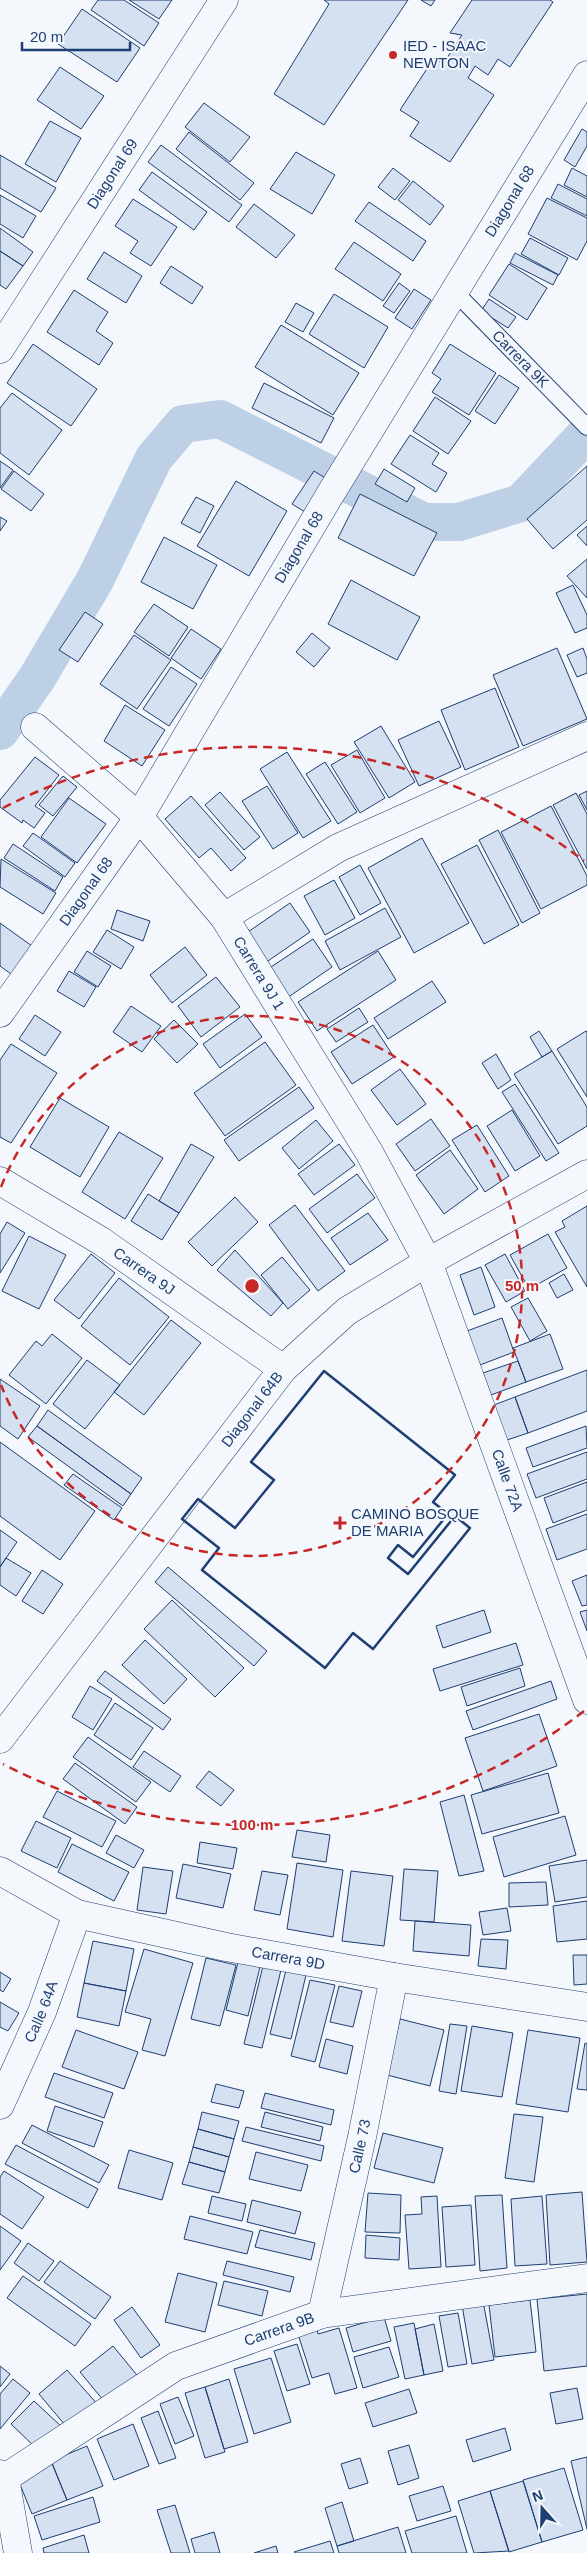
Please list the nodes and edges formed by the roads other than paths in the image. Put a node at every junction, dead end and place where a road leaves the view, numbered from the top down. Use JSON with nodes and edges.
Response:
{"nodes":[{"id":1,"x":224,"y":0,"type":"edge"},
{"id":2,"x":587,"y":75,"type":"edge"},
{"id":3,"x":454,"y":291,"type":"junction"},
{"id":4,"x":0,"y":349,"type":"edge"},
{"id":5,"x":587,"y":427,"type":"edge"},
{"id":6,"x":36,"y":728,"type":"dead end"},
{"id":7,"x":587,"y":736,"type":"edge"},
{"id":8,"x":139,"y":817,"type":"junction"},
{"id":9,"x":224,"y":917,"type":"junction"},
{"id":10,"x":0,"y":1013,"type":"edge"},
{"id":11,"x":587,"y":1174,"type":"edge"},
{"id":12,"x":0,"y":1181,"type":"edge"},
{"id":13,"x":428,"y":1262,"type":"junction"},
{"id":14,"x":283,"y":1369,"type":"junction"},
{"id":15,"x":587,"y":1700,"type":"edge"},
{"id":16,"x":0,"y":1739,"type":"edge"},
{"id":17,"x":0,"y":1871,"type":"edge"},
{"id":18,"x":77,"y":1914,"type":"junction"},
{"id":19,"x":394,"y":1977,"type":"junction"},
{"id":20,"x":587,"y":2008,"type":"edge"},
{"id":21,"x":0,"y":2105,"type":"edge"},
{"id":22,"x":587,"y":2278,"type":"edge"},
{"id":23,"x":322,"y":2314,"type":"junction"},
{"id":24,"x":3,"y":2476,"type":"edge"},
{"id":25,"x":18,"y":2553,"type":"edge"}],
"edges":[{"from":1,"to":4,"type":"street","name":"Diagonal 69"},
{"from":2,"to":3,"type":"street","name":"Diagonal 68"},
{"from":3,"to":5,"type":"lane","name":"Carrera 9K"},
{"from":3,"to":8,"type":"street","name":"Diagonal 68"},
{"from":6,"to":8,"type":"street","name":"Carrera 9J 1"},
{"from":7,"to":9,"type":"street"},
{"from":8,"to":9,"type":"street","name":"Carrera 9J 1"},
{"from":8,"to":10,"type":"street","name":"Diagonal 68"},
{"from":9,"to":13,"type":"street","name":"Carrera 9J 1"},
{"from":11,"to":13,"type":"street","name":"Diagonal 64B"},
{"from":12,"to":14,"type":"street","name":"Carrera 9J"},
{"from":13,"to":14,"type":"street","name":"Diagonal 64B"},
{"from":13,"to":15,"type":"street","name":"Calle 72A"},
{"from":14,"to":16,"type":"street","name":"Diagonal 64B"},
{"from":17,"to":18,"type":"street","name":"Carrera 9D"},
{"from":18,"to":19,"type":"street","name":"Carrera 9D"},
{"from":18,"to":21,"type":"street","name":"Calle 64A"},
{"from":19,"to":20,"type":"street","name":"Carrera 9D"},
{"from":19,"to":23,"type":"street","name":"Calle 73"},
{"from":22,"to":23,"type":"street","name":"Carrera 9B"},
{"from":23,"to":24,"type":"street","name":"Carrera 9B"},
{"from":24,"to":25,"type":"street"}]}
